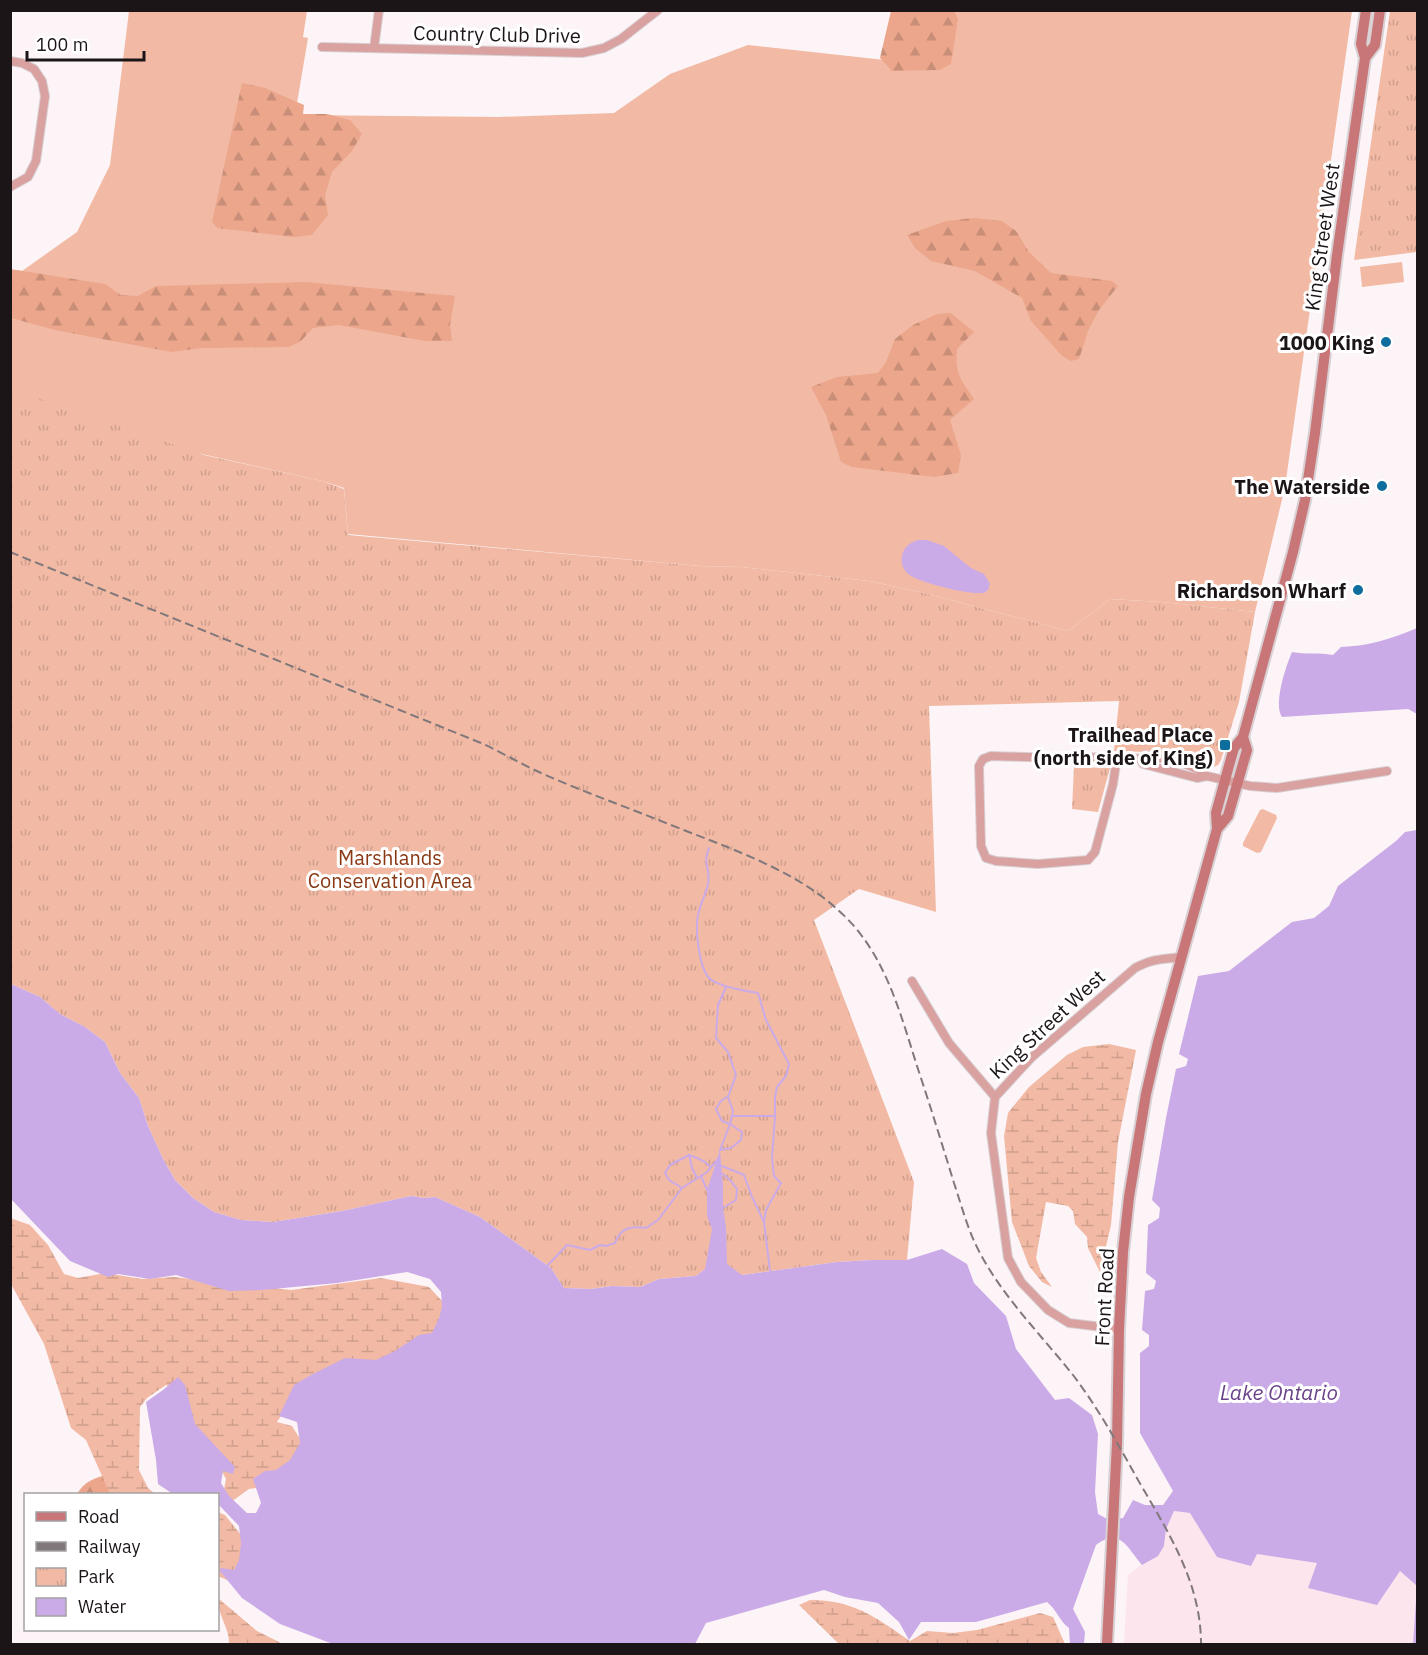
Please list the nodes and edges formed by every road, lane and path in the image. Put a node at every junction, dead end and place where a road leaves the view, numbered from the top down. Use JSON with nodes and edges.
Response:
{"nodes":[{"id":1,"x":379,"y":10,"type":"edge"},
{"id":2,"x":658,"y":10,"type":"edge"},
{"id":3,"x":1366,"y":10,"type":"edge"},
{"id":4,"x":1380,"y":10,"type":"edge"},
{"id":5,"x":322,"y":46,"type":"dead end"},
{"id":6,"x":374,"y":48,"type":"junction"},
{"id":7,"x":1365,"y":58,"type":"junction"},
{"id":8,"x":10,"y":61,"type":"edge"},
{"id":9,"x":10,"y":187,"type":"edge"},
{"id":10,"x":1243,"y":737,"type":"junction"},
{"id":11,"x":1117,"y":757,"type":"junction"},
{"id":12,"x":1387,"y":771,"type":"dead end"},
{"id":13,"x":1225,"y":780,"type":"junction"},
{"id":14,"x":1238,"y":783,"type":"junction"},
{"id":15,"x":1218,"y":829,"type":"junction"},
{"id":16,"x":1181,"y":957,"type":"junction"},
{"id":17,"x":912,"y":981,"type":"dead end"},
{"id":18,"x":995,"y":1097,"type":"junction"},
{"id":19,"x":1119,"y":1329,"type":"junction"},
{"id":20,"x":1107,"y":1644,"type":"edge"}],
"edges":[{"from":1,"to":6,"type":"street"},
{"from":2,"to":6,"type":"street","name":"Country Club Drive"},
{"from":3,"to":7,"type":"main road","name":"King Street West"},
{"from":4,"to":7,"type":"main road","name":"King Street West"},
{"from":5,"to":6,"type":"street","name":"Country Club Drive"},
{"from":7,"to":10,"type":"main road","name":"King Street West"},
{"from":8,"to":9,"type":"street"},
{"from":10,"to":13,"type":"main road","name":"King Street West"},
{"from":10,"to":14,"type":"main road","name":"King Street West"},
{"from":11,"to":11,"type":"street"},
{"from":11,"to":13,"type":"street"},
{"from":12,"to":14,"type":"street"},
{"from":13,"to":14,"type":"street"},
{"from":13,"to":15,"type":"main road","name":"King Street West"},
{"from":14,"to":15,"type":"main road","name":"King Street West"},
{"from":15,"to":16,"type":"main road","name":"King Street West"},
{"from":16,"to":18,"type":"street","name":"King Street West"},
{"from":16,"to":19,"type":"main road","name":"Front Road"},
{"from":17,"to":18,"type":"street"},
{"from":18,"to":19,"type":"street","name":"King Street West"},
{"from":19,"to":20,"type":"main road","name":"Front Road"}]}
